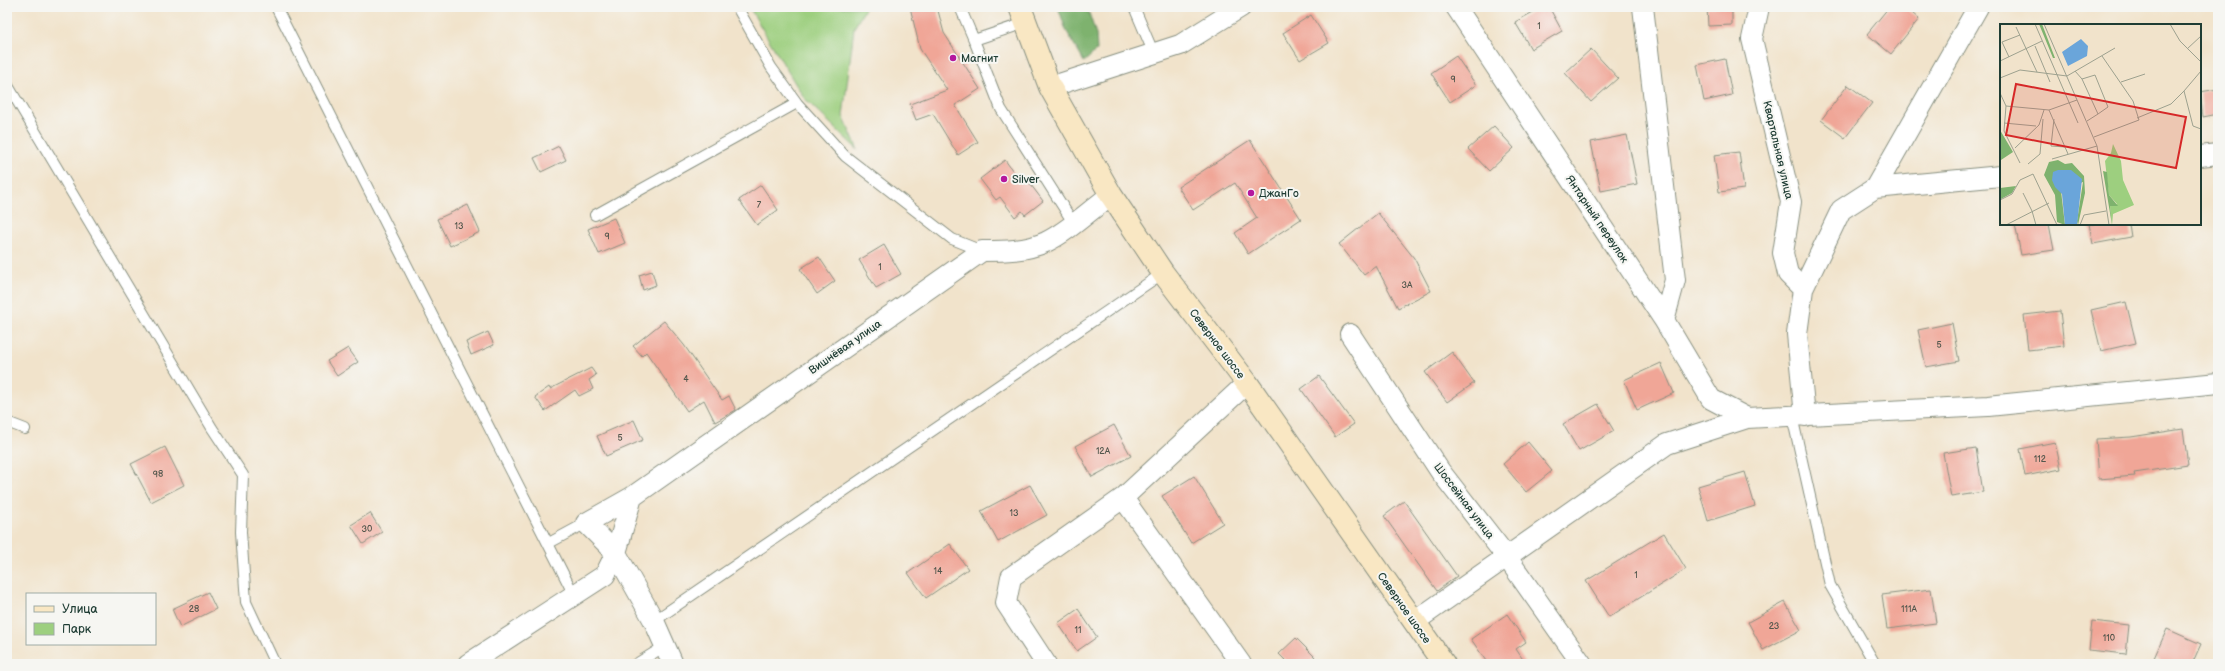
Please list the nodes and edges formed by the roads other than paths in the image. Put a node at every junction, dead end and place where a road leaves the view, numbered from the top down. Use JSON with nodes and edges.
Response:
{"nodes":[{"id":1,"x":276,"y":7,"type":"edge"},
{"id":2,"x":737,"y":7,"type":"edge"},
{"id":3,"x":960,"y":7,"type":"edge"},
{"id":4,"x":1134,"y":7,"type":"edge"},
{"id":5,"x":1241,"y":7,"type":"edge"},
{"id":6,"x":1456,"y":7,"type":"edge"},
{"id":7,"x":1643,"y":7,"type":"edge"},
{"id":8,"x":1759,"y":7,"type":"edge"},
{"id":9,"x":1978,"y":7,"type":"edge"},
{"id":10,"x":1022,"y":15,"type":"edge"},
{"id":11,"x":974,"y":40,"type":"junction"},
{"id":12,"x":1154,"y":54,"type":"junction"},
{"id":13,"x":7,"y":84,"type":"edge"},
{"id":14,"x":1050,"y":87,"type":"junction"},
{"id":15,"x":798,"y":104,"type":"junction"},
{"id":16,"x":2218,"y":154,"type":"edge"},
{"id":17,"x":2201,"y":156,"type":"edge"},
{"id":18,"x":2000,"y":176,"type":"edge"},
{"id":19,"x":1875,"y":188,"type":"junction"},
{"id":20,"x":1111,"y":194,"type":"junction"},
{"id":21,"x":595,"y":214,"type":"dead end"},
{"id":22,"x":1074,"y":224,"type":"junction"},
{"id":23,"x":982,"y":251,"type":"junction"},
{"id":24,"x":1162,"y":272,"type":"junction"},
{"id":25,"x":1803,"y":289,"type":"junction"},
{"id":26,"x":1664,"y":320,"type":"junction"},
{"id":27,"x":1350,"y":334,"type":"dead end"},
{"id":28,"x":1247,"y":383,"type":"junction"},
{"id":29,"x":2218,"y":383,"type":"edge"},
{"id":30,"x":1799,"y":416,"type":"junction"},
{"id":31,"x":1747,"y":418,"type":"junction"},
{"id":32,"x":7,"y":422,"type":"edge"},
{"id":33,"x":25,"y":429,"type":"dead end"},
{"id":34,"x":632,"y":497,"type":"junction"},
{"id":35,"x":1123,"y":498,"type":"junction"},
{"id":36,"x":586,"y":523,"type":"junction"},
{"id":37,"x":549,"y":543,"type":"junction"},
{"id":38,"x":616,"y":553,"type":"junction"},
{"id":39,"x":1506,"y":556,"type":"junction"},
{"id":40,"x":574,"y":595,"type":"junction"},
{"id":41,"x":654,"y":621,"type":"junction"},
{"id":42,"x":1414,"y":622,"type":"junction"},
{"id":43,"x":669,"y":655,"type":"edge"},
{"id":44,"x":276,"y":664,"type":"edge"},
{"id":45,"x":468,"y":664,"type":"edge"},
{"id":46,"x":636,"y":664,"type":"edge"},
{"id":47,"x":1046,"y":664,"type":"edge"},
{"id":48,"x":1241,"y":664,"type":"edge"},
{"id":49,"x":1444,"y":664,"type":"edge"},
{"id":50,"x":1582,"y":664,"type":"edge"},
{"id":51,"x":1875,"y":664,"type":"edge"}],
"edges":[{"from":1,"to":37,"type":"lane"},
{"from":2,"to":15,"type":"lane"},
{"from":3,"to":11,"type":"lane"},
{"from":4,"to":12,"type":"lane"},
{"from":5,"to":12,"type":"street"},
{"from":6,"to":26,"type":"street","name":"Янтарный переулок"},
{"from":7,"to":26,"type":"street"},
{"from":8,"to":25,"type":"street","name":"Квартальная улица"},
{"from":9,"to":19,"type":"street"},
{"from":10,"to":11,"type":"lane"},
{"from":10,"to":14,"type":"main road","name":"Северное шоссе"},
{"from":11,"to":22,"type":"lane"},
{"from":12,"to":14,"type":"street"},
{"from":13,"to":44,"type":"lane"},
{"from":14,"to":20,"type":"main road","name":"Северное шоссе"},
{"from":15,"to":21,"type":"lane"},
{"from":15,"to":23,"type":"lane"},
{"from":16,"to":17,"type":"street"},
{"from":18,"to":19,"type":"street"},
{"from":19,"to":25,"type":"street"},
{"from":20,"to":22,"type":"street"},
{"from":20,"to":24,"type":"main road","name":"Северное шоссе"},
{"from":22,"to":23,"type":"street"},
{"from":23,"to":34,"type":"street","name":"Вишнёвая улица"},
{"from":24,"to":28,"type":"main road","name":"Северное шоссе"},
{"from":24,"to":41,"type":"lane"},
{"from":25,"to":30,"type":"street"},
{"from":26,"to":31,"type":"street","name":"Янтарный переулок"},
{"from":27,"to":39,"type":"street","name":"Шоссейная улица"},
{"from":28,"to":35,"type":"street"},
{"from":28,"to":42,"type":"main road","name":"Северное шоссе"},
{"from":29,"to":30,"type":"street"},
{"from":30,"to":31,"type":"street"},
{"from":30,"to":51,"type":"lane"},
{"from":31,"to":39,"type":"street"},
{"from":32,"to":33,"type":"lane"},
{"from":34,"to":36,"type":"street","name":"Вишнёвая улица"},
{"from":34,"to":38,"type":"street"},
{"from":35,"to":47,"type":"street"},
{"from":35,"to":48,"type":"street"},
{"from":36,"to":37,"type":"lane"},
{"from":36,"to":38,"type":"street"},
{"from":37,"to":40,"type":"lane"},
{"from":38,"to":40,"type":"street"},
{"from":38,"to":41,"type":"street"},
{"from":39,"to":42,"type":"street"},
{"from":39,"to":50,"type":"street","name":"Шоссейная улица"},
{"from":40,"to":45,"type":"street"},
{"from":41,"to":43,"type":"street"},
{"from":42,"to":49,"type":"main road","name":"Северное шоссе"},
{"from":43,"to":46,"type":"lane"}]}
